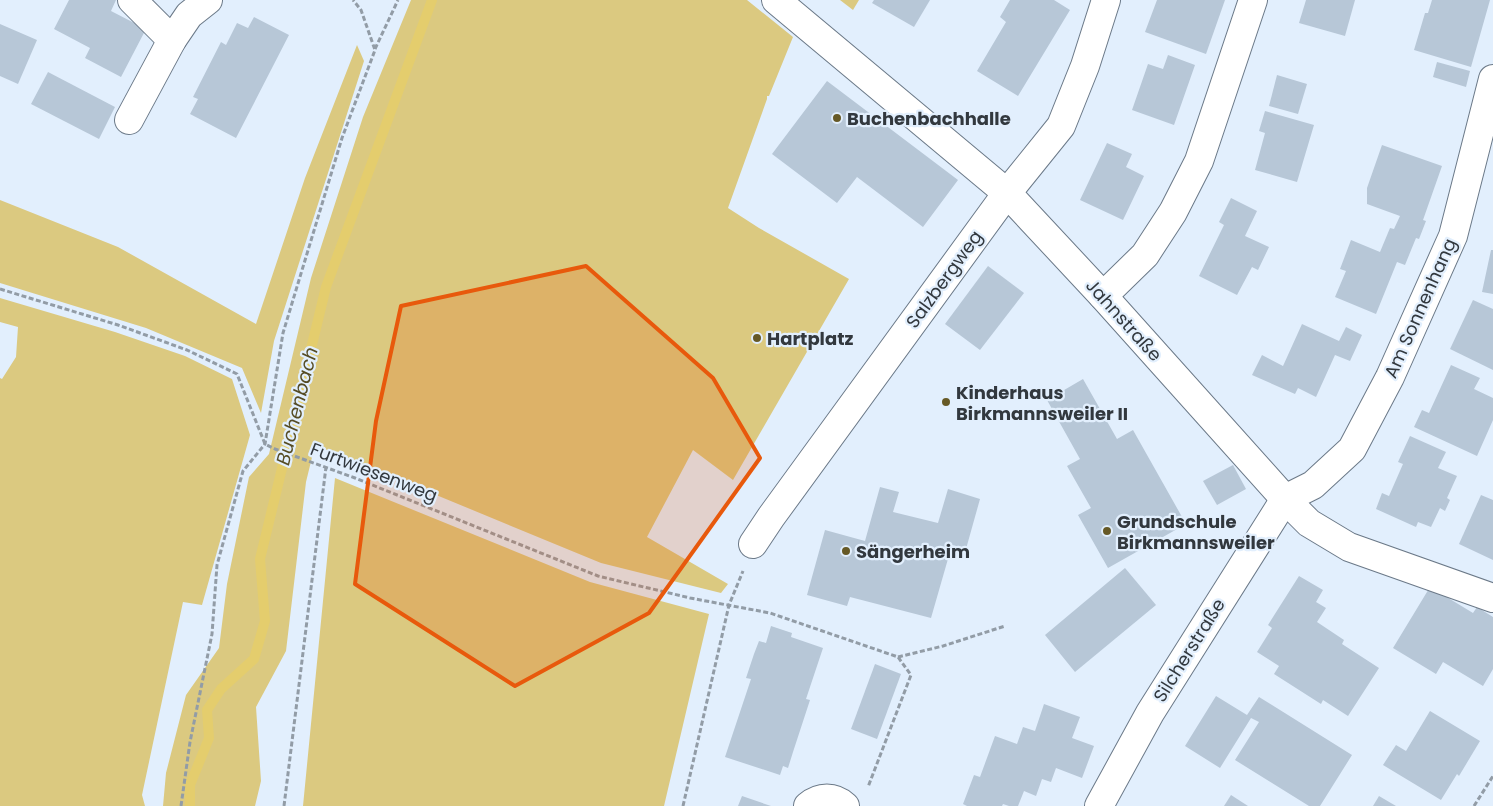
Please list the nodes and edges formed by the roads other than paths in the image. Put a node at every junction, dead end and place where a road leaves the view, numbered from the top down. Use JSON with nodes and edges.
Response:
{"nodes":[{"id":1,"x":132,"y":0,"type":"edge"},
{"id":2,"x":208,"y":0,"type":"edge"},
{"id":3,"x":776,"y":0,"type":"edge"},
{"id":4,"x":1106,"y":0,"type":"edge"},
{"id":5,"x":1253,"y":0,"type":"edge"},
{"id":6,"x":172,"y":40,"type":"junction"},
{"id":7,"x":1493,"y":79,"type":"edge"},
{"id":8,"x":129,"y":120,"type":"dead end"},
{"id":9,"x":1007,"y":193,"type":"junction"},
{"id":10,"x":1103,"y":296,"type":"junction"},
{"id":11,"x":1284,"y":498,"type":"junction"},
{"id":12,"x":753,"y":544,"type":"road end"},
{"id":13,"x":1493,"y":598,"type":"edge"},
{"id":14,"x":856,"y":799,"type":"edge"},
{"id":15,"x":808,"y":806,"type":"edge"},
{"id":16,"x":1099,"y":806,"type":"edge"}],
"edges":[{"from":1,"to":6,"type":"street"},
{"from":2,"to":6,"type":"street"},
{"from":3,"to":9,"type":"street","name":"Jahnstraße"},
{"from":4,"to":9,"type":"street","name":"Salzbergweg"},
{"from":5,"to":10,"type":"street"},
{"from":6,"to":8,"type":"street"},
{"from":7,"to":11,"type":"street","name":"Am Sonnenhang"},
{"from":9,"to":10,"type":"street","name":"Jahnstraße"},
{"from":9,"to":12,"type":"street","name":"Salzbergweg"},
{"from":10,"to":11,"type":"street","name":"Jahnstraße"},
{"from":11,"to":13,"type":"street","name":"Jahnstraße"},
{"from":11,"to":16,"type":"street","name":"Silcherstraße"},
{"from":14,"to":15,"type":"street"}]}
